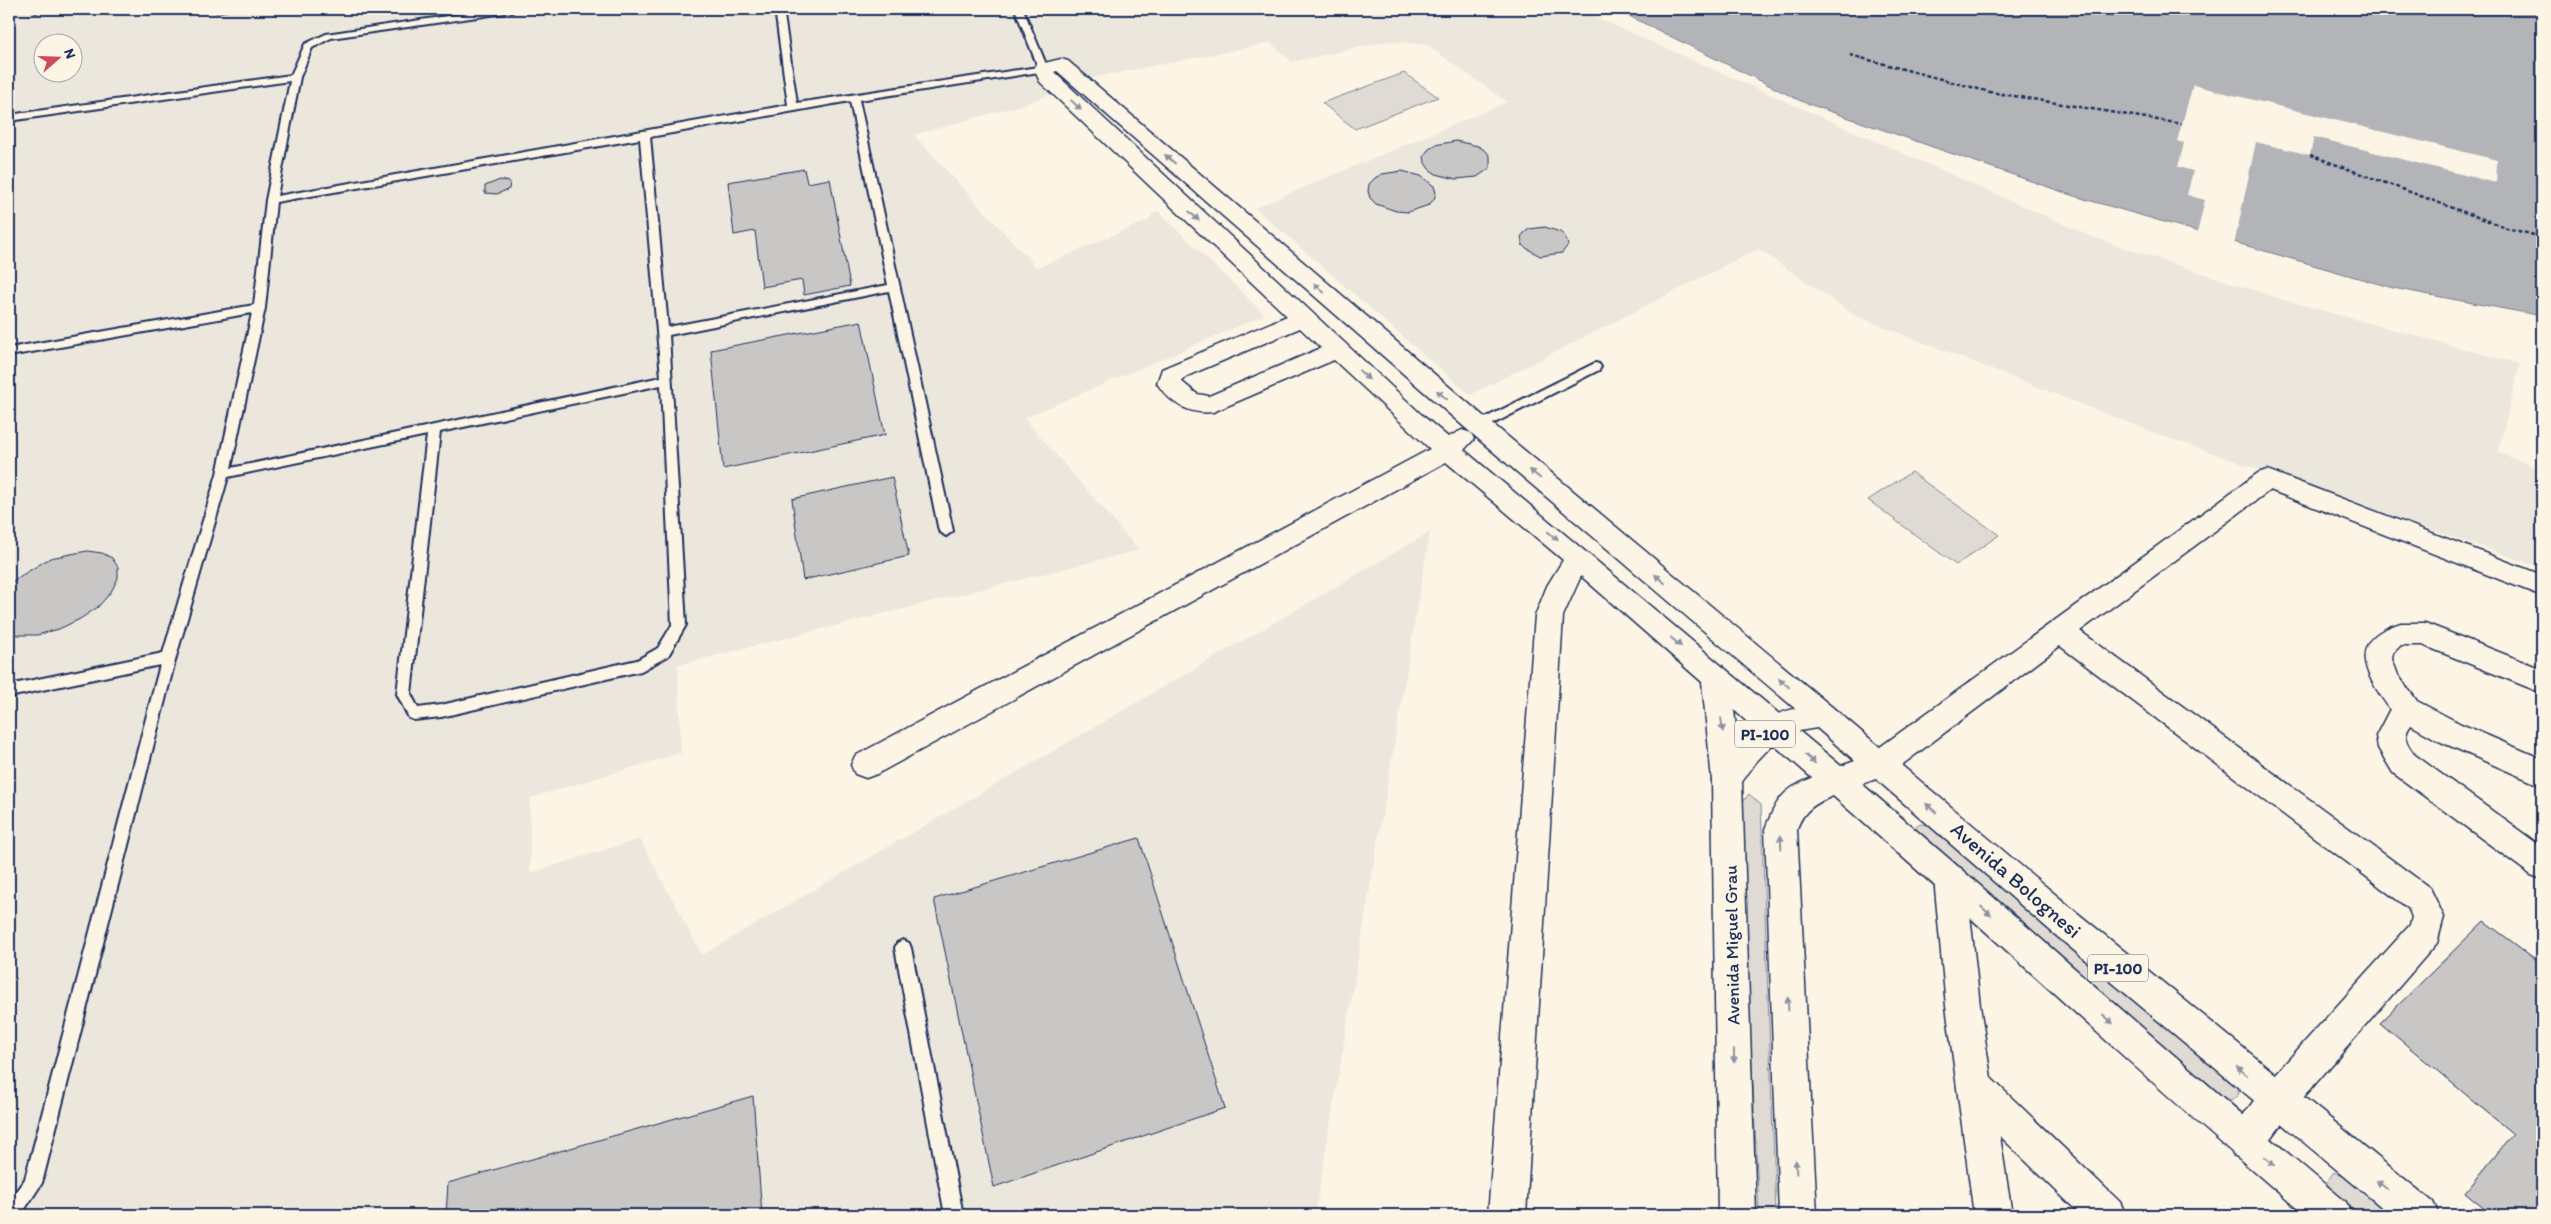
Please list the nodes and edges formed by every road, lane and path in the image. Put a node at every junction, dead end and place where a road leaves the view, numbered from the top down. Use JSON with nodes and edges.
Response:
{"nodes":[{"id":1,"x":512,"y":9,"type":"edge"},
{"id":2,"x":779,"y":9,"type":"edge"},
{"id":3,"x":1019,"y":9,"type":"edge"},
{"id":4,"x":1850,"y":55,"type":"dead end"},
{"id":5,"x":1052,"y":67,"type":"junction"},
{"id":6,"x":295,"y":77,"type":"junction"},
{"id":7,"x":854,"y":99,"type":"junction"},
{"id":8,"x":793,"y":107,"type":"junction"},
{"id":9,"x":9,"y":118,"type":"edge"},
{"id":10,"x":2182,"y":124,"type":"dead end"},
{"id":11,"x":645,"y":135,"type":"junction"},
{"id":12,"x":2310,"y":156,"type":"dead end"},
{"id":13,"x":270,"y":200,"type":"junction"},
{"id":14,"x":2542,"y":237,"type":"edge"},
{"id":15,"x":894,"y":286,"type":"junction"},
{"id":16,"x":259,"y":308,"type":"junction"},
{"id":17,"x":1303,"y":318,"type":"junction"},
{"id":18,"x":663,"y":332,"type":"junction"},
{"id":19,"x":1337,"y":350,"type":"junction"},
{"id":20,"x":9,"y":352,"type":"edge"},
{"id":21,"x":1595,"y":367,"type":"dead end"},
{"id":22,"x":668,"y":380,"type":"junction"},
{"id":23,"x":1479,"y":426,"type":"junction"},
{"id":24,"x":434,"y":430,"type":"junction"},
{"id":25,"x":1448,"y":450,"type":"junction"},
{"id":26,"x":222,"y":474,"type":"junction"},
{"id":27,"x":946,"y":531,"type":"dead end"},
{"id":28,"x":1578,"y":558,"type":"junction"},
{"id":29,"x":2542,"y":586,"type":"edge"},
{"id":30,"x":2061,"y":632,"type":"junction"},
{"id":31,"x":169,"y":657,"type":"junction"},
{"id":32,"x":1716,"y":676,"type":"junction"},
{"id":33,"x":2542,"y":681,"type":"edge"},
{"id":34,"x":9,"y":691,"type":"edge"},
{"id":35,"x":2407,"y":709,"type":"junction"},
{"id":36,"x":1822,"y":715,"type":"junction"},
{"id":37,"x":1774,"y":727,"type":"junction"},
{"id":38,"x":1880,"y":764,"type":"junction"},
{"id":39,"x":866,"y":765,"type":"dead end"},
{"id":40,"x":2542,"y":773,"type":"edge"},
{"id":41,"x":1727,"y":780,"type":"junction"},
{"id":42,"x":1835,"y":780,"type":"junction"},
{"id":43,"x":2542,"y":865,"type":"edge"},
{"id":44,"x":1950,"y":878,"type":"junction"},
{"id":45,"x":903,"y":948,"type":"dead end"},
{"id":46,"x":1975,"y":1087,"type":"junction"},
{"id":47,"x":2277,"y":1100,"type":"junction"},
{"id":48,"x":2246,"y":1142,"type":"junction"},
{"id":49,"x":10,"y":1215,"type":"edge"},
{"id":50,"x":954,"y":1215,"type":"edge"},
{"id":51,"x":1507,"y":1215,"type":"edge"},
{"id":52,"x":1737,"y":1215,"type":"edge"},
{"id":53,"x":1798,"y":1215,"type":"edge"},
{"id":54,"x":1993,"y":1215,"type":"edge"},
{"id":55,"x":2107,"y":1215,"type":"edge"},
{"id":56,"x":2333,"y":1215,"type":"edge"},
{"id":57,"x":2420,"y":1215,"type":"edge"}],
"edges":[{"from":1,"to":6,"type":"lane"},
{"from":2,"to":8,"type":"lane"},
{"from":3,"to":5,"type":"lane"},
{"from":4,"to":10,"type":"path"},
{"from":5,"to":7,"type":"lane"},
{"from":5,"to":17,"type":"street","one_way":true},
{"from":23,"to":5,"type":"street","name":"Avenida Bolognesi","one_way":true},
{"from":6,"to":9,"type":"lane"},
{"from":6,"to":13,"type":"lane"},
{"from":7,"to":8,"type":"lane"},
{"from":7,"to":15,"type":"lane"},
{"from":8,"to":11,"type":"lane"},
{"from":11,"to":13,"type":"lane"},
{"from":11,"to":18,"type":"lane"},
{"from":12,"to":14,"type":"path"},
{"from":13,"to":16,"type":"lane"},
{"from":15,"to":18,"type":"lane"},
{"from":15,"to":27,"type":"lane"},
{"from":16,"to":20,"type":"lane"},
{"from":16,"to":26,"type":"lane"},
{"from":17,"to":19,"type":"street"},
{"from":17,"to":19,"type":"street"},
{"from":18,"to":22,"type":"lane"},
{"from":19,"to":25,"type":"street","one_way":true},
{"from":21,"to":23,"type":"lane"},
{"from":22,"to":24,"type":"lane"},
{"from":22,"to":24,"type":"lane"},
{"from":23,"to":25,"type":"street"},
{"from":36,"to":23,"type":"street","name":"Avenida Bolognesi","one_way":true},
{"from":24,"to":26,"type":"lane"},
{"from":25,"to":28,"type":"street","one_way":true},
{"from":25,"to":39,"type":"street"},
{"from":26,"to":31,"type":"lane"},
{"from":28,"to":32,"type":"street","one_way":true},
{"from":28,"to":51,"type":"street"},
{"from":29,"to":30,"type":"street"},
{"from":30,"to":38,"type":"street"},
{"from":30,"to":47,"type":"street"},
{"from":31,"to":34,"type":"lane"},
{"from":31,"to":49,"type":"lane"},
{"from":32,"to":37,"type":"street"},
{"from":32,"to":41,"type":"street","name":"Avenida Miguel Grau","one_way":true},
{"from":33,"to":35,"type":"street"},
{"from":35,"to":40,"type":"street"},
{"from":35,"to":43,"type":"street"},
{"from":36,"to":37,"type":"street","number":"PI-100"},
{"from":36,"to":38,"type":"street","name":"Avenida Bolognesi","number":"PI-100"},
{"from":37,"to":41,"type":"street","number":"PI-100"},
{"from":37,"to":42,"type":"street","number":"PI-100","one_way":true},
{"from":38,"to":42,"type":"street"},
{"from":47,"to":38,"type":"street","name":"Avenida Bolognesi","number":"PI-100","one_way":true},
{"from":41,"to":52,"type":"street","name":"Avenida Miguel Grau","one_way":true},
{"from":42,"to":44,"type":"street","number":"PI-100"},
{"from":53,"to":42,"type":"street","one_way":true},
{"from":44,"to":46,"type":"street"},
{"from":44,"to":48,"type":"street","number":"PI-100","one_way":true},
{"from":45,"to":50,"type":"lane"},
{"from":46,"to":54,"type":"street"},
{"from":46,"to":55,"type":"street"},
{"from":47,"to":48,"type":"street"},
{"from":57,"to":47,"type":"street","name":"Avenida Bolognesi","number":"PI-100","one_way":true},
{"from":48,"to":56,"type":"street","number":"PI-100","one_way":true}]}
